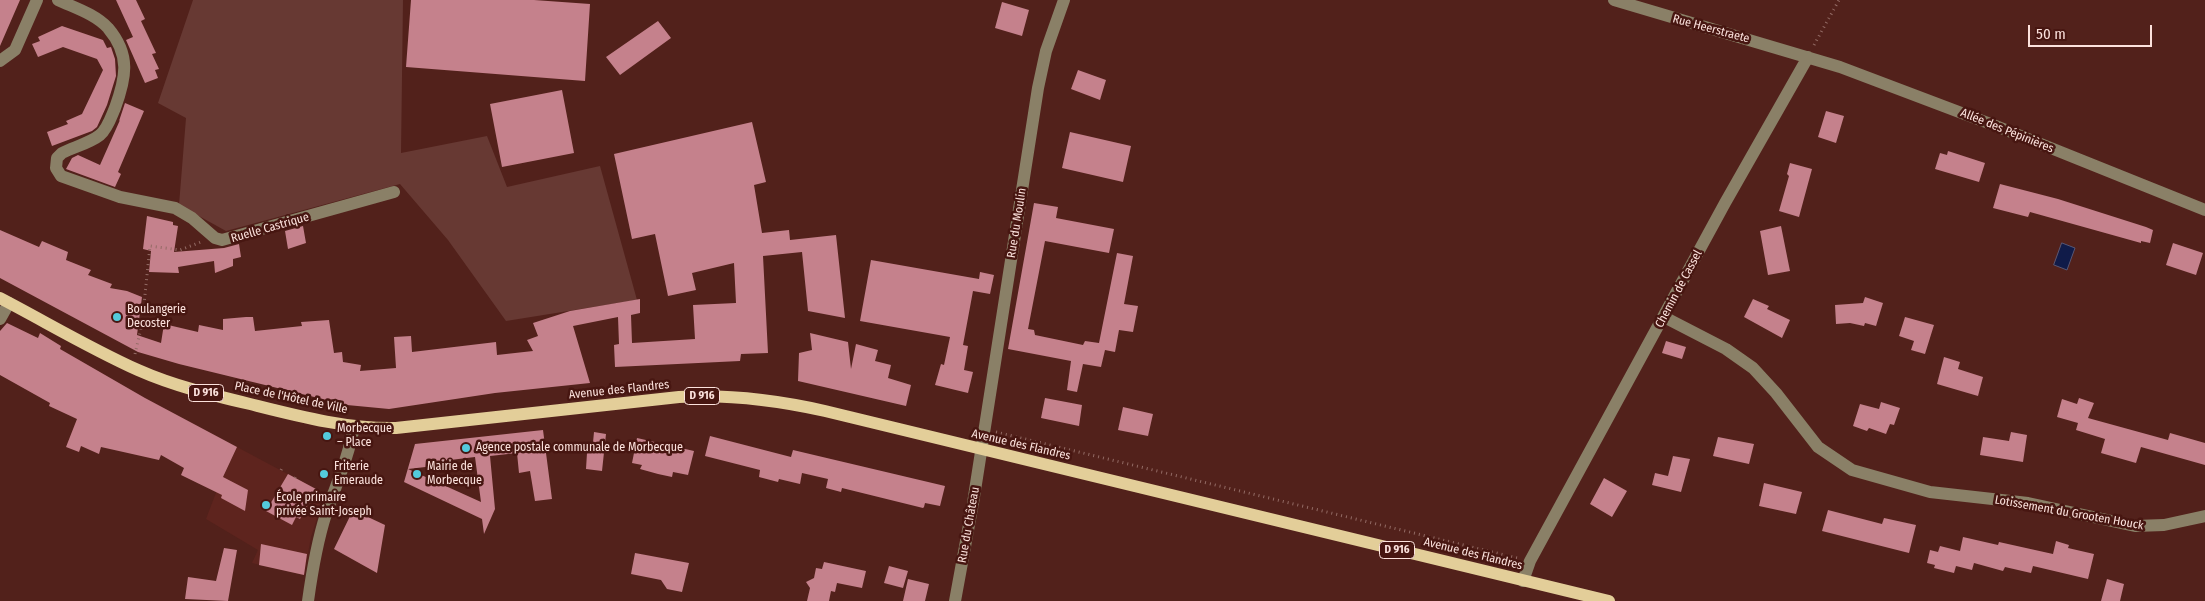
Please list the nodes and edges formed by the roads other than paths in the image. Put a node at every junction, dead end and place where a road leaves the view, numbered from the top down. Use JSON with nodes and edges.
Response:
{"nodes":[{"id":1,"x":37,"y":0,"type":"edge"},
{"id":2,"x":58,"y":0,"type":"edge"},
{"id":3,"x":1064,"y":0,"type":"edge"},
{"id":4,"x":1614,"y":0,"type":"edge"},
{"id":5,"x":1808,"y":57,"type":"junction"},
{"id":6,"x":0,"y":61,"type":"edge"},
{"id":7,"x":394,"y":192,"type":"dead end"},
{"id":8,"x":2205,"y":210,"type":"edge"},
{"id":9,"x":5,"y":300,"type":"edge"},
{"id":10,"x":1664,"y":317,"type":"junction"},
{"id":11,"x":0,"y":319,"type":"edge"},
{"id":12,"x":354,"y":426,"type":"junction"},
{"id":13,"x":419,"y":426,"type":"joint"},
{"id":14,"x":980,"y":449,"type":"junction"},
{"id":15,"x":2205,"y":516,"type":"edge"},
{"id":16,"x":1523,"y":581,"type":"junction"},
{"id":17,"x":308,"y":601,"type":"edge"},
{"id":18,"x":955,"y":601,"type":"edge"},
{"id":19,"x":1609,"y":601,"type":"edge"}],
"edges":[{"from":1,"to":6,"type":"street"},
{"from":2,"to":7,"type":"street","name":"Ruelle Castrique"},
{"from":3,"to":14,"type":"street","name":"Rue du Moulin"},
{"from":4,"to":5,"type":"street","name":"Rue Heerstraete"},
{"from":5,"to":8,"type":"street","name":"Allée des Pépinières"},
{"from":5,"to":10,"type":"street","name":"Chemin de Cassel"},
{"from":9,"to":11,"type":"street"},
{"from":9,"to":12,"type":"main road","name":"Place de l'Hôtel de Ville","number":"D 916"},
{"from":10,"to":15,"type":"street","name":"Lotissement du Grooten Houck"},
{"from":10,"to":16,"type":"street","name":"Chemin de Cassel"},
{"from":12,"to":13,"type":"main road","name":"Place de l'Hôtel de Ville","number":"D 916"},
{"from":12,"to":17,"type":"street"},
{"from":13,"to":14,"type":"main road","name":"Avenue des Flandres","number":"D 916"},
{"from":14,"to":16,"type":"main road","name":"Avenue des Flandres","number":"D 916"},
{"from":14,"to":18,"type":"street","name":"Rue du Château"},
{"from":16,"to":19,"type":"main road","name":"Avenue des Flandres","number":"D 916"}]}
